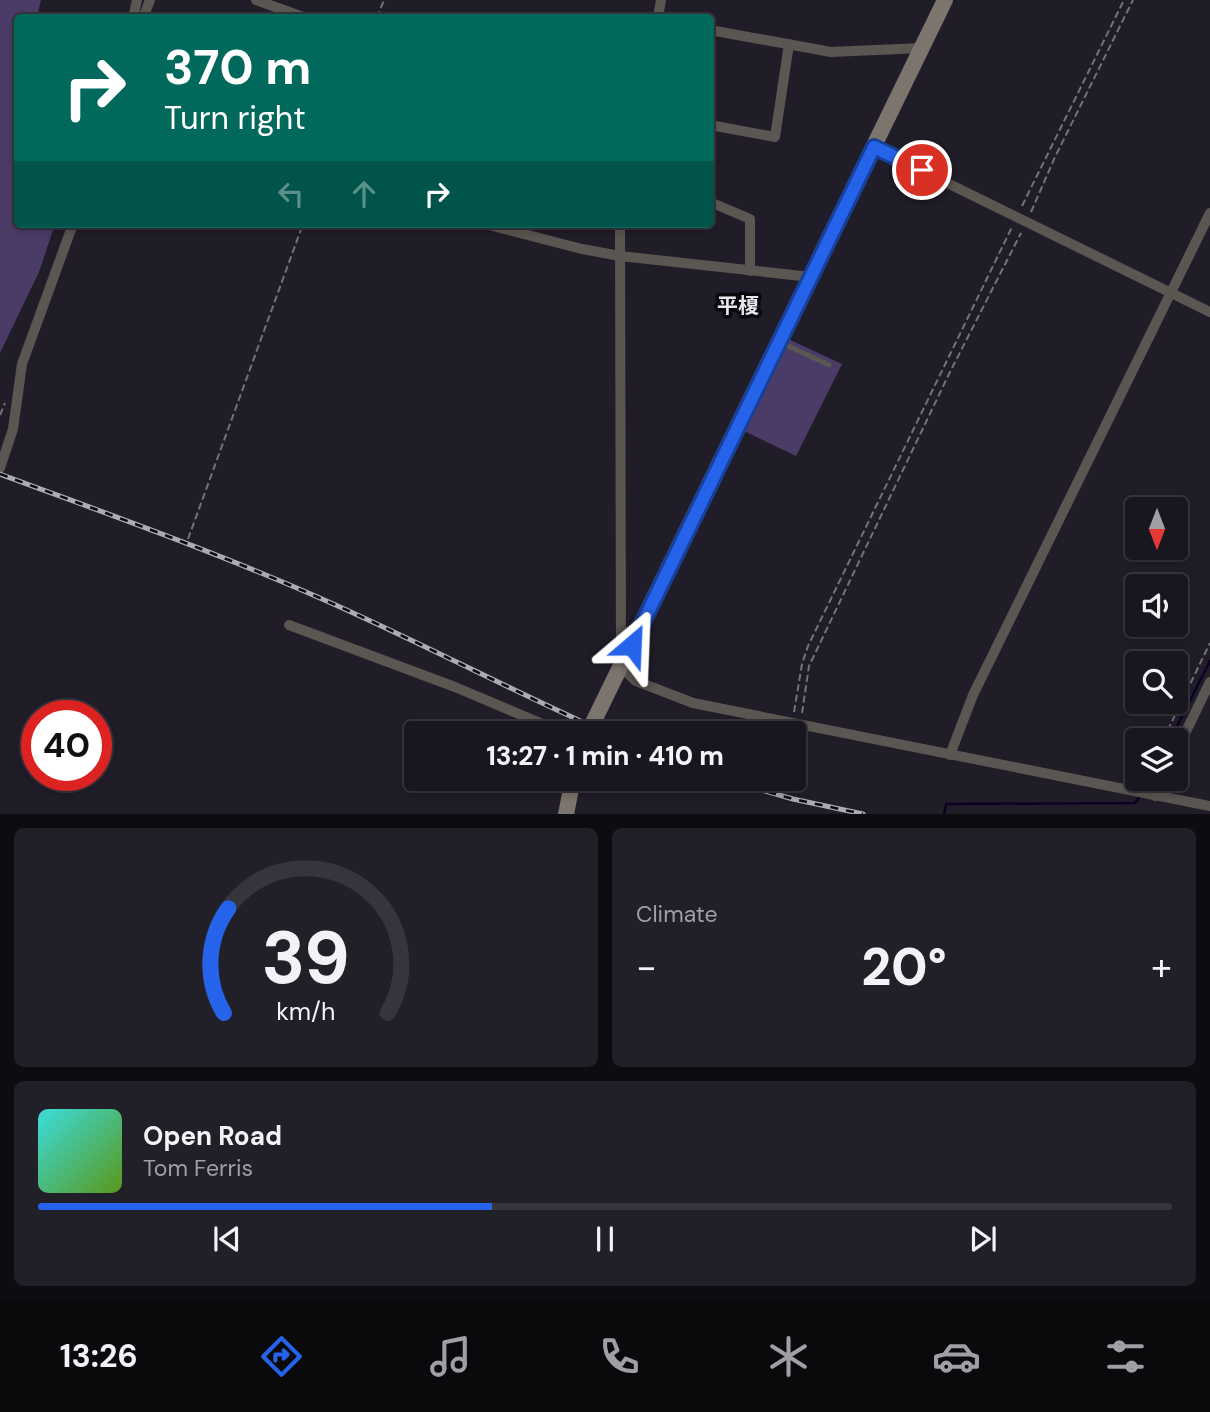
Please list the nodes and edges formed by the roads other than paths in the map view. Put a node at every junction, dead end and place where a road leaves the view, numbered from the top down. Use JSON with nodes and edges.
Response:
{"nodes":[{"id":1,"x":256,"y":0,"type":"edge"},
{"id":2,"x":945,"y":0,"type":"edge"},
{"id":3,"x":295,"y":14,"type":"edge"},
{"id":4,"x":714,"y":31,"type":"edge"},
{"id":5,"x":789,"y":44,"type":"junction"},
{"id":6,"x":921,"y":48,"type":"junction"},
{"id":7,"x":714,"y":126,"type":"edge"},
{"id":8,"x":874,"y":147,"type":"junction"},
{"id":9,"x":714,"y":204,"type":"edge"},
{"id":10,"x":1210,"y":213,"type":"edge"},
{"id":11,"x":72,"y":228,"type":"edge"},
{"id":12,"x":509,"y":228,"type":"edge"},
{"id":13,"x":620,"y":228,"type":"edge"},
{"id":14,"x":620,"y":256,"type":"junction"},
{"id":15,"x":751,"y":271,"type":"junction"},
{"id":16,"x":811,"y":277,"type":"junction"},
{"id":17,"x":1171,"y":293,"type":"junction"},
{"id":18,"x":1210,"y":312,"type":"edge"},
{"id":19,"x":779,"y":342,"type":"junction"},
{"id":20,"x":829,"y":365,"type":"dead end"},
{"id":21,"x":0,"y":468,"type":"edge"},
{"id":22,"x":289,"y":625,"type":"dead end"},
{"id":23,"x":621,"y":667,"type":"junction"},
{"id":24,"x":1210,"y":682,"type":"edge"},
{"id":25,"x":536,"y":721,"type":"edge"},
{"id":26,"x":594,"y":721,"type":"edge"},
{"id":27,"x":1188,"y":728,"type":"edge"},
{"id":28,"x":950,"y":755,"type":"junction"},
{"id":29,"x":571,"y":791,"type":"edge"},
{"id":30,"x":1157,"y":791,"type":"edge"},
{"id":31,"x":1155,"y":796,"type":"junction"},
{"id":32,"x":1210,"y":806,"type":"edge"},
{"id":33,"x":566,"y":814,"type":"edge"}],
"edges":[{"from":1,"to":3,"type":"street"},
{"from":2,"to":6,"type":"street"},
{"from":4,"to":5,"type":"street"},
{"from":5,"to":6,"type":"street"},
{"from":5,"to":7,"type":"street"},
{"from":6,"to":8,"type":"street"},
{"from":8,"to":16,"type":"street"},
{"from":8,"to":17,"type":"street"},
{"from":9,"to":15,"type":"street"},
{"from":10,"to":17,"type":"street"},
{"from":11,"to":21,"type":"street"},
{"from":12,"to":14,"type":"street"},
{"from":13,"to":14,"type":"street"},
{"from":14,"to":15,"type":"street"},
{"from":14,"to":23,"type":"street"},
{"from":15,"to":16,"type":"street"},
{"from":16,"to":19,"type":"street"},
{"from":17,"to":18,"type":"street"},
{"from":17,"to":28,"type":"street"},
{"from":19,"to":20,"type":"lane"},
{"from":19,"to":23,"type":"street"},
{"from":22,"to":25,"type":"street"},
{"from":23,"to":26,"type":"street"},
{"from":23,"to":28,"type":"street"},
{"from":24,"to":27,"type":"street"},
{"from":28,"to":31,"type":"street"},
{"from":29,"to":33,"type":"street"},
{"from":30,"to":31,"type":"street"},
{"from":31,"to":32,"type":"street"}]}
